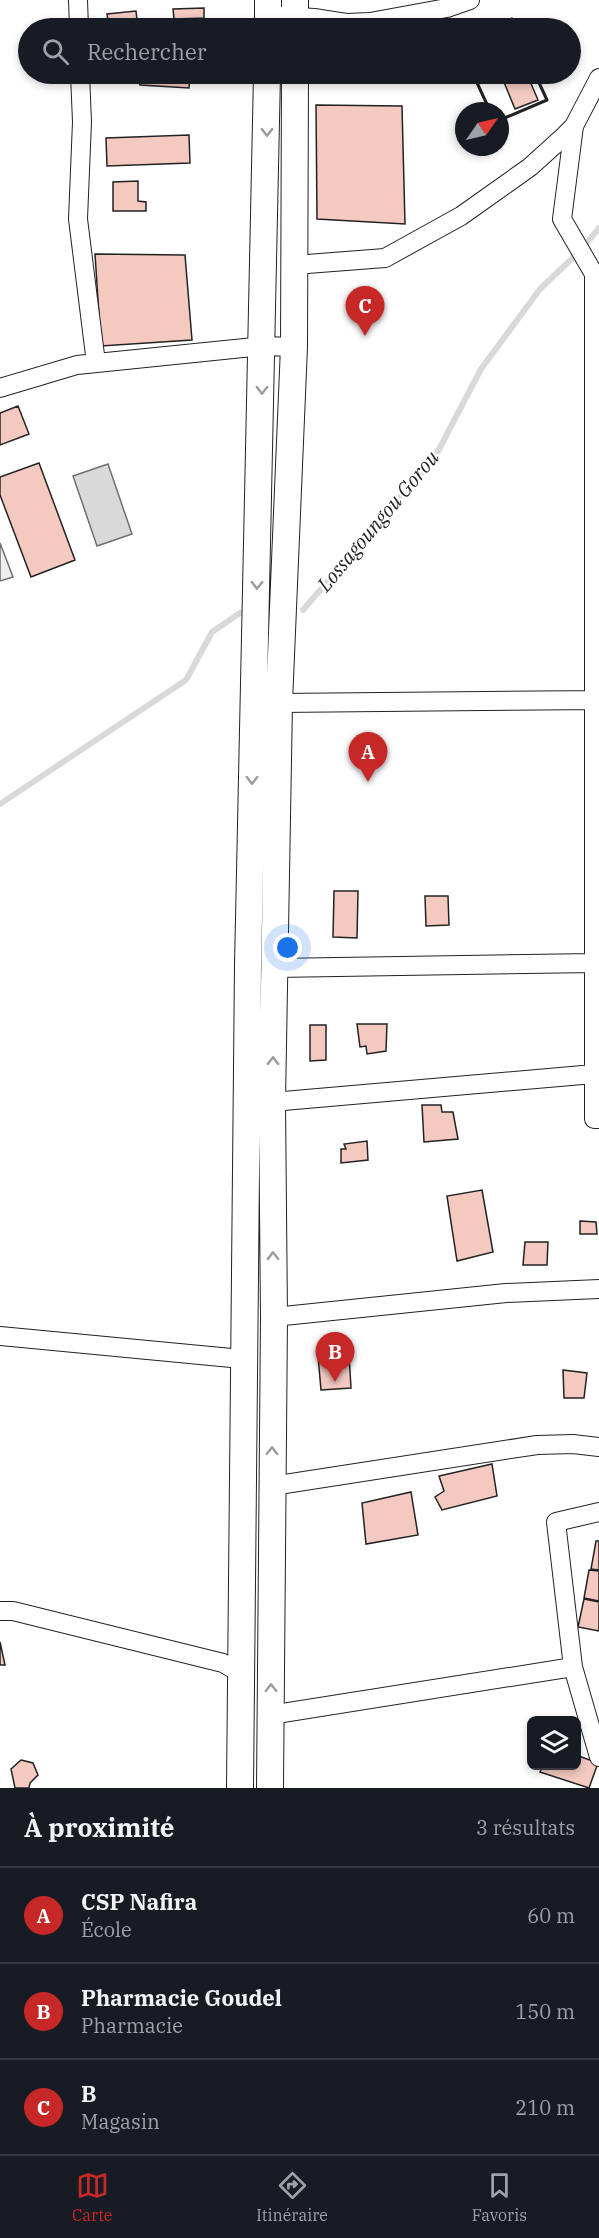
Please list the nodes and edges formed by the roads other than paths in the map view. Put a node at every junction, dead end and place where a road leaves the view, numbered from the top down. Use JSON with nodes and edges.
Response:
{"nodes":[{"id":1,"x":78,"y":0,"type":"edge"},
{"id":2,"x":470,"y":0,"type":"edge"},
{"id":3,"x":268,"y":15,"type":"edge"},
{"id":4,"x":295,"y":15,"type":"edge"},
{"id":5,"x":79,"y":18,"type":"edge"},
{"id":6,"x":314,"y":18,"type":"edge"},
{"id":7,"x":392,"y":18,"type":"edge"},
{"id":8,"x":599,"y":78,"type":"edge"},
{"id":9,"x":80,"y":84,"type":"edge"},
{"id":10,"x":267,"y":84,"type":"edge"},
{"id":11,"x":295,"y":84,"type":"edge"},
{"id":12,"x":574,"y":126,"type":"junction"},
{"id":13,"x":294,"y":265,"type":"junction"},
{"id":14,"x":263,"y":346,"type":"junction"},
{"id":15,"x":294,"y":347,"type":"junction"},
{"id":16,"x":96,"y":363,"type":"junction"},
{"id":17,"x":0,"y":388,"type":"edge"},
{"id":18,"x":596,"y":418,"type":"edge"},
{"id":19,"x":596,"y":563,"type":"edge"},
{"id":20,"x":596,"y":700,"type":"edge"},
{"id":21,"x":279,"y":703,"type":"junction"},
{"id":22,"x":596,"y":838,"type":"edge"},
{"id":23,"x":594,"y":963,"type":"junction"},
{"id":24,"x":275,"y":968,"type":"junction"},
{"id":25,"x":596,"y":1016,"type":"edge"},
{"id":26,"x":594,"y":1074,"type":"junction"},
{"id":27,"x":272,"y":1102,"type":"junction"},
{"id":28,"x":599,"y":1119,"type":"edge"},
{"id":29,"x":599,"y":1289,"type":"edge"},
{"id":30,"x":274,"y":1317,"type":"junction"},
{"id":31,"x":0,"y":1336,"type":"edge"},
{"id":32,"x":242,"y":1359,"type":"junction"},
{"id":33,"x":599,"y":1447,"type":"edge"},
{"id":34,"x":272,"y":1486,"type":"junction"},
{"id":35,"x":599,"y":1512,"type":"edge"},
{"id":36,"x":0,"y":1611,"type":"edge"},
{"id":37,"x":573,"y":1667,"type":"junction"},
{"id":38,"x":240,"y":1673,"type":"junction"},
{"id":39,"x":592,"y":1698,"type":"edge"},
{"id":40,"x":270,"y":1716,"type":"junction"},
{"id":41,"x":599,"y":1757,"type":"edge"},
{"id":42,"x":240,"y":1788,"type":"edge"},
{"id":43,"x":270,"y":1788,"type":"edge"}],
"edges":[{"from":1,"to":5,"type":"street"},
{"from":2,"to":7,"type":"street"},
{"from":3,"to":4,"type":"street"},
{"from":4,"to":6,"type":"street"},
{"from":8,"to":12,"type":"street"},
{"from":9,"to":16,"type":"street"},
{"from":10,"to":14,"type":"main road","one_way":true},
{"from":11,"to":13,"type":"main road"},
{"from":12,"to":13,"type":"street"},
{"from":12,"to":18,"type":"street"},
{"from":13,"to":15,"type":"main road"},
{"from":14,"to":15,"type":"street"},
{"from":14,"to":16,"type":"street"},
{"from":14,"to":32,"type":"main road","one_way":true},
{"from":15,"to":21,"type":"main road"},
{"from":16,"to":17,"type":"street"},
{"from":18,"to":19,"type":"street"},
{"from":19,"to":20,"type":"street"},
{"from":20,"to":21,"type":"street"},
{"from":20,"to":22,"type":"street"},
{"from":21,"to":24,"type":"main road"},
{"from":22,"to":23,"type":"street"},
{"from":23,"to":24,"type":"street"},
{"from":23,"to":25,"type":"street"},
{"from":27,"to":24,"type":"main road","one_way":true},
{"from":25,"to":26,"type":"street"},
{"from":26,"to":27,"type":"street"},
{"from":26,"to":28,"type":"street"},
{"from":30,"to":27,"type":"main road","one_way":true},
{"from":29,"to":30,"type":"street"},
{"from":34,"to":30,"type":"main road","one_way":true},
{"from":31,"to":32,"type":"street"},
{"from":32,"to":38,"type":"main road"},
{"from":33,"to":34,"type":"street"},
{"from":40,"to":34,"type":"main road","one_way":true},
{"from":35,"to":37,"type":"street"},
{"from":36,"to":38,"type":"street"},
{"from":37,"to":39,"type":"street"},
{"from":37,"to":40,"type":"street"},
{"from":38,"to":42,"type":"main road"},
{"from":39,"to":41,"type":"street"},
{"from":40,"to":43,"type":"main road"}]}
